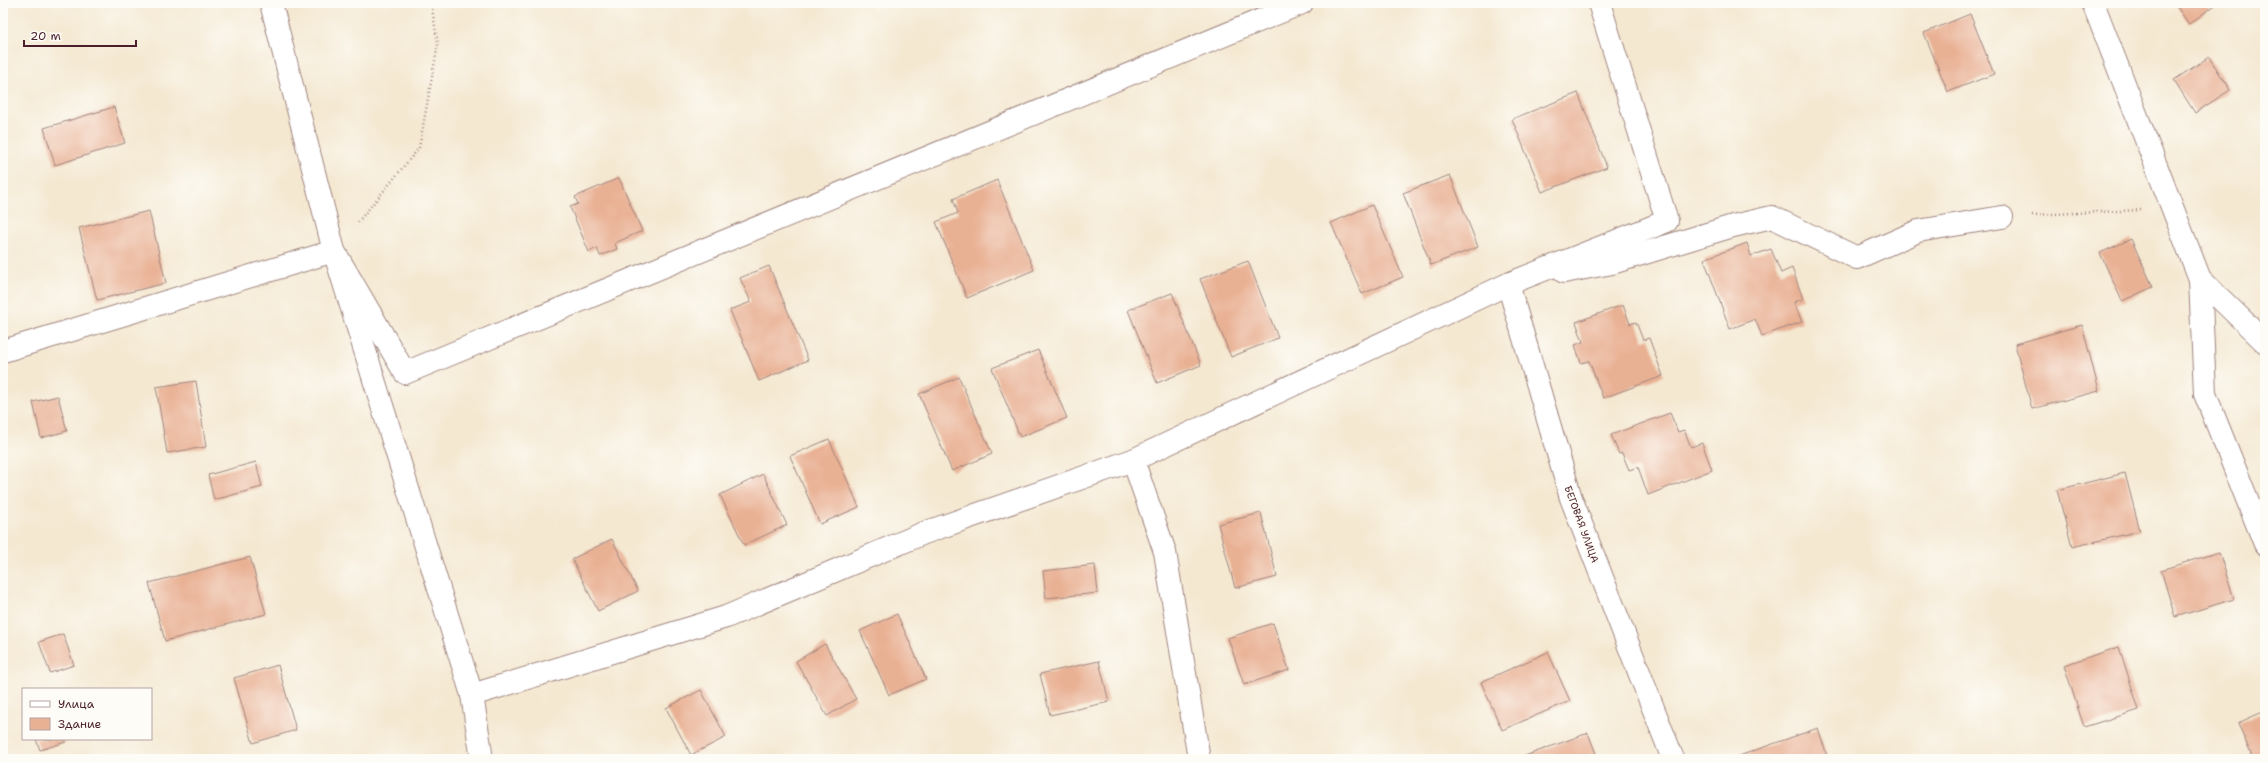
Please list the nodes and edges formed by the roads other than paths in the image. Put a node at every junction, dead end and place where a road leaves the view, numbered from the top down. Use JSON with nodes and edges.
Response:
{"nodes":[{"id":1,"x":270,"y":3,"type":"edge"},
{"id":2,"x":1302,"y":3,"type":"edge"},
{"id":3,"x":1599,"y":3,"type":"edge"},
{"id":4,"x":2092,"y":3,"type":"edge"},
{"id":5,"x":2002,"y":217,"type":"road end"},
{"id":6,"x":334,"y":251,"type":"junction"},
{"id":7,"x":2200,"y":279,"type":"junction"},
{"id":8,"x":1508,"y":284,"type":"junction"},
{"id":9,"x":2265,"y":342,"type":"edge"},
{"id":10,"x":3,"y":351,"type":"edge"},
{"id":11,"x":1133,"y":460,"type":"junction"},
{"id":12,"x":2265,"y":544,"type":"edge"},
{"id":13,"x":472,"y":695,"type":"junction"},
{"id":14,"x":482,"y":759,"type":"edge"},
{"id":15,"x":1199,"y":759,"type":"edge"},
{"id":16,"x":1673,"y":759,"type":"edge"}],
"edges":[{"from":1,"to":6,"type":"street"},
{"from":2,"to":6,"type":"street"},
{"from":3,"to":8,"type":"street"},
{"from":4,"to":7,"type":"street"},
{"from":5,"to":8,"type":"street"},
{"from":6,"to":10,"type":"street"},
{"from":6,"to":13,"type":"street"},
{"from":7,"to":9,"type":"street"},
{"from":7,"to":12,"type":"street"},
{"from":8,"to":11,"type":"street"},
{"from":8,"to":16,"type":"street","name":"БЕГОВАЯ УЛИЦА"},
{"from":11,"to":13,"type":"street"},
{"from":11,"to":15,"type":"street"},
{"from":13,"to":14,"type":"street"}]}
